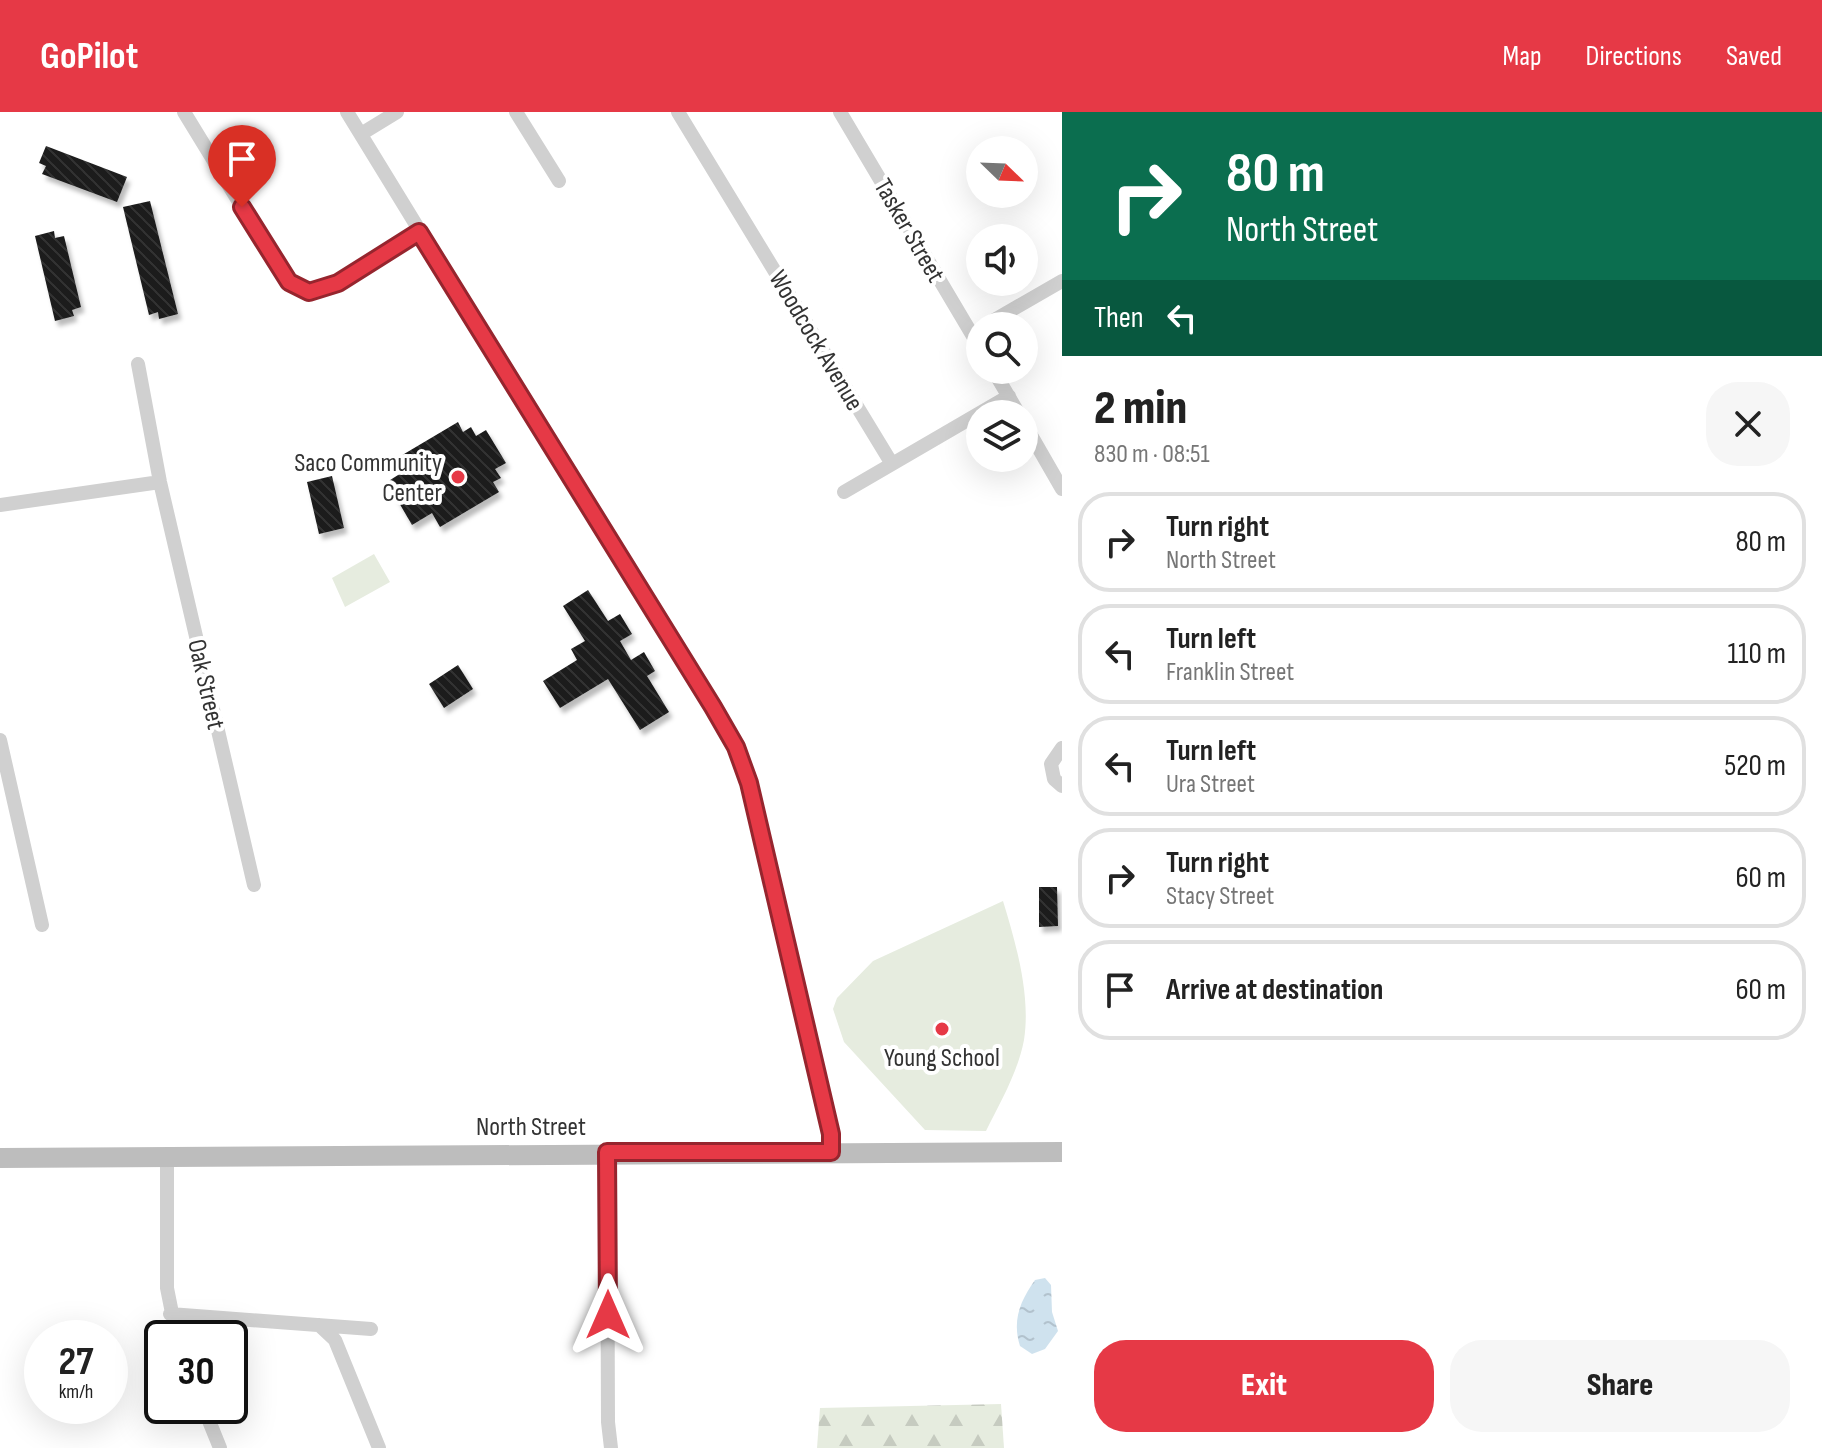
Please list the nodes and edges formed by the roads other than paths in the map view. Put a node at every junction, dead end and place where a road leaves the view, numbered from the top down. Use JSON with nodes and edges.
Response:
{"nodes":[{"id":1,"x":184,"y":112,"type":"edge"},
{"id":2,"x":347,"y":112,"type":"edge"},
{"id":3,"x":397,"y":112,"type":"edge"},
{"id":4,"x":516,"y":112,"type":"edge"},
{"id":5,"x":678,"y":112,"type":"edge"},
{"id":6,"x":840,"y":112,"type":"edge"},
{"id":7,"x":361,"y":134,"type":"junction"},
{"id":8,"x":559,"y":181,"type":"dead end"},
{"id":9,"x":419,"y":232,"type":"junction"},
{"id":10,"x":1062,"y":281,"type":"edge"},
{"id":11,"x":967,"y":312,"type":"edge"},
{"id":12,"x":1008,"y":312,"type":"edge"},
{"id":13,"x":138,"y":364,"type":"dead end"},
{"id":14,"x":1002,"y":384,"type":"edge"},
{"id":15,"x":1009,"y":396,"type":"junction"},
{"id":16,"x":1011,"y":400,"type":"edge"},
{"id":17,"x":1038,"y":447,"type":"edge"},
{"id":18,"x":892,"y":464,"type":"junction"},
{"id":19,"x":160,"y":482,"type":"junction"},
{"id":20,"x":1062,"y":489,"type":"edge"},
{"id":21,"x":844,"y":492,"type":"dead end"},
{"id":22,"x":0,"y":505,"type":"edge"},
{"id":23,"x":0,"y":740,"type":"edge"},
{"id":24,"x":1062,"y":748,"type":"edge"},
{"id":25,"x":1062,"y":786,"type":"edge"},
{"id":26,"x":254,"y":885,"type":"dead end"},
{"id":27,"x":42,"y":925,"type":"dead end"},
{"id":28,"x":607,"y":1152,"type":"junction"},
{"id":29,"x":831,"y":1152,"type":"junction"},
{"id":30,"x":1062,"y":1152,"type":"edge"},
{"id":31,"x":167,"y":1156,"type":"junction"},
{"id":32,"x":0,"y":1158,"type":"edge"},
{"id":33,"x":170,"y":1314,"type":"junction"},
{"id":34,"x":172,"y":1320,"type":"edge"},
{"id":35,"x":319,"y":1325,"type":"junction"},
{"id":36,"x":371,"y":1329,"type":"dead end"},
{"id":37,"x":210,"y":1424,"type":"edge"},
{"id":38,"x":220,"y":1448,"type":"edge"},
{"id":39,"x":379,"y":1448,"type":"edge"},
{"id":40,"x":611,"y":1448,"type":"edge"}],
"edges":[{"from":1,"to":9,"type":"street"},
{"from":2,"to":7,"type":"street"},
{"from":3,"to":7,"type":"street"},
{"from":4,"to":8,"type":"street"},
{"from":5,"to":18,"type":"street","name":"Woodcock Avenue"},
{"from":6,"to":11,"type":"street","name":"Tasker Street"},
{"from":7,"to":9,"type":"street"},
{"from":9,"to":29,"type":"street"},
{"from":10,"to":12,"type":"street"},
{"from":13,"to":19,"type":"street","name":"Oak Street"},
{"from":14,"to":15,"type":"street"},
{"from":15,"to":16,"type":"street"},
{"from":15,"to":18,"type":"street"},
{"from":17,"to":20,"type":"street"},
{"from":18,"to":21,"type":"street"},
{"from":19,"to":22,"type":"street"},
{"from":19,"to":26,"type":"street","name":"Oak Street"},
{"from":23,"to":27,"type":"street"},
{"from":24,"to":25,"type":"street"},
{"from":28,"to":29,"type":"main road","name":"North Street"},
{"from":28,"to":31,"type":"main road","name":"North Street"},
{"from":28,"to":40,"type":"street"},
{"from":29,"to":30,"type":"main road","name":"North Street"},
{"from":31,"to":32,"type":"main road","name":"North Street"},
{"from":31,"to":33,"type":"street"},
{"from":33,"to":34,"type":"street"},
{"from":33,"to":35,"type":"street"},
{"from":35,"to":36,"type":"street"},
{"from":35,"to":39,"type":"street"},
{"from":37,"to":38,"type":"street"}]}
